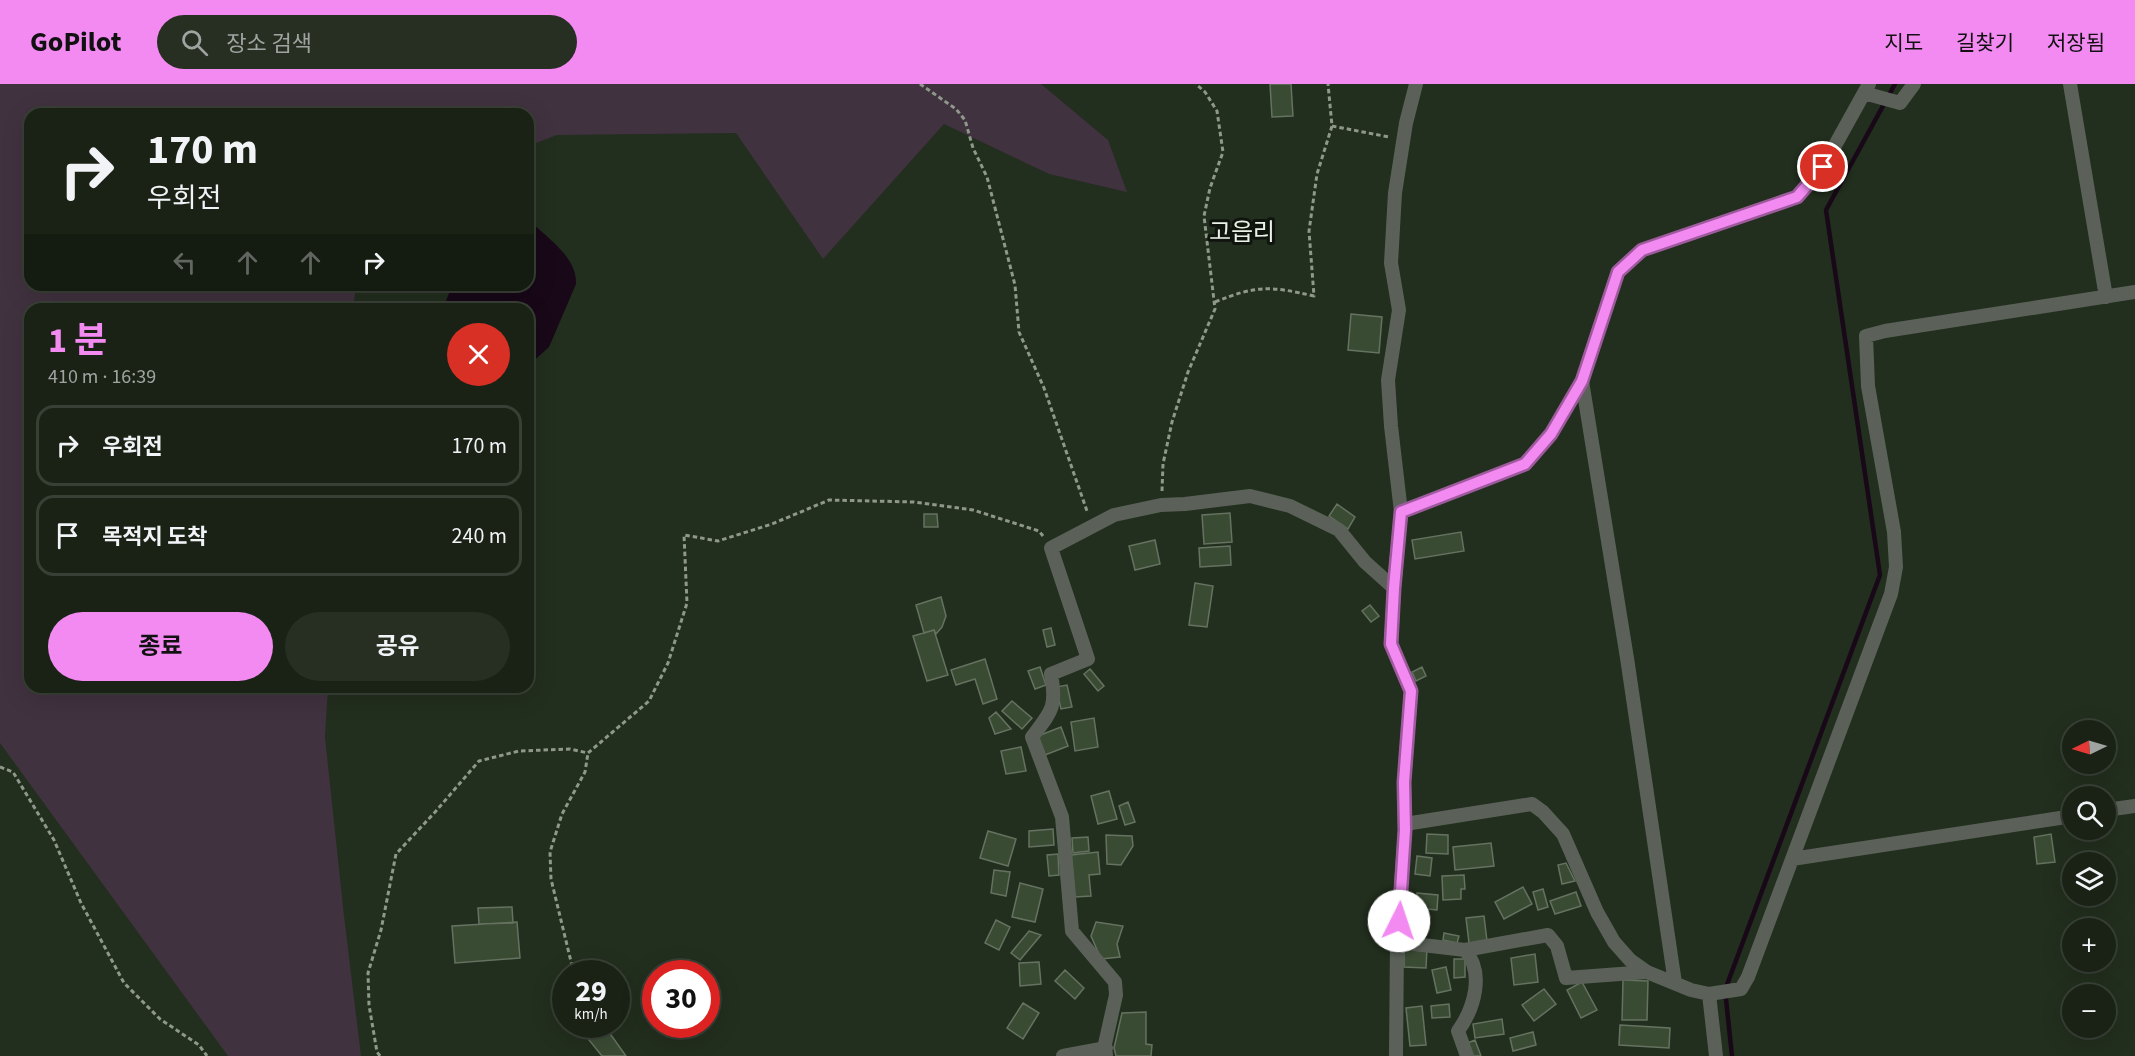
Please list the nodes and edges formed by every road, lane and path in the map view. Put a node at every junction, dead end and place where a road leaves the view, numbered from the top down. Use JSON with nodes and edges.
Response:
{"nodes":[{"id":1,"x":920,"y":84,"type":"edge"},
{"id":2,"x":1196,"y":84,"type":"edge"},
{"id":3,"x":1328,"y":84,"type":"edge"},
{"id":4,"x":1416,"y":84,"type":"edge"},
{"id":5,"x":1914,"y":84,"type":"edge"},
{"id":6,"x":2070,"y":84,"type":"edge"},
{"id":7,"x":1867,"y":88,"type":"edge"},
{"id":8,"x":1332,"y":126,"type":"junction"},
{"id":9,"x":1403,"y":140,"type":"junction"},
{"id":10,"x":2135,"y":292,"type":"edge"},
{"id":11,"x":2106,"y":297,"type":"junction"},
{"id":12,"x":1215,"y":302,"type":"junction"},
{"id":13,"x":1582,"y":381,"type":"junction"},
{"id":14,"x":1161,"y":505,"type":"junction"},
{"id":15,"x":1401,"y":512,"type":"junction"},
{"id":16,"x":1080,"y":518,"type":"dead end"},
{"id":17,"x":1051,"y":548,"type":"junction"},
{"id":18,"x":1394,"y":588,"type":"junction"},
{"id":19,"x":588,"y":753,"type":"junction"},
{"id":20,"x":0,"y":767,"type":"edge"},
{"id":21,"x":2135,"y":806,"type":"edge"},
{"id":22,"x":2116,"y":809,"type":"edge"},
{"id":23,"x":2062,"y":818,"type":"edge"},
{"id":24,"x":1405,"y":824,"type":"junction"},
{"id":25,"x":1792,"y":859,"type":"junction"},
{"id":26,"x":1397,"y":942,"type":"junction"},
{"id":27,"x":1465,"y":950,"type":"junction"},
{"id":28,"x":570,"y":960,"type":"edge"},
{"id":29,"x":1647,"y":972,"type":"junction"},
{"id":30,"x":1675,"y":984,"type":"junction"},
{"id":31,"x":1709,"y":994,"type":"junction"},
{"id":32,"x":1106,"y":1052,"type":"edge"},
{"id":33,"x":207,"y":1056,"type":"edge"},
{"id":34,"x":380,"y":1056,"type":"edge"},
{"id":35,"x":1063,"y":1056,"type":"edge"},
{"id":36,"x":1396,"y":1056,"type":"edge"},
{"id":37,"x":1467,"y":1056,"type":"edge"},
{"id":38,"x":1716,"y":1056,"type":"edge"}],
"edges":[{"from":1,"to":16,"type":"path"},
{"from":2,"to":12,"type":"path"},
{"from":3,"to":8,"type":"path"},
{"from":4,"to":9,"type":"street"},
{"from":5,"to":7,"type":"street"},
{"from":6,"to":11,"type":"street"},
{"from":7,"to":13,"type":"street"},
{"from":8,"to":9,"type":"path"},
{"from":8,"to":12,"type":"path"},
{"from":9,"to":15,"type":"street"},
{"from":10,"to":11,"type":"street"},
{"from":11,"to":25,"type":"street"},
{"from":12,"to":14,"type":"path"},
{"from":13,"to":15,"type":"street"},
{"from":13,"to":30,"type":"street"},
{"from":14,"to":17,"type":"street"},
{"from":14,"to":18,"type":"street"},
{"from":15,"to":18,"type":"street"},
{"from":17,"to":19,"type":"path"},
{"from":17,"to":32,"type":"street"},
{"from":18,"to":24,"type":"street"},
{"from":19,"to":28,"type":"path"},
{"from":19,"to":34,"type":"path"},
{"from":20,"to":33,"type":"path"},
{"from":21,"to":22,"type":"street"},
{"from":23,"to":25,"type":"street"},
{"from":24,"to":26,"type":"street"},
{"from":24,"to":29,"type":"street"},
{"from":25,"to":31,"type":"street"},
{"from":26,"to":27,"type":"street"},
{"from":26,"to":36,"type":"street"},
{"from":27,"to":29,"type":"street"},
{"from":27,"to":37,"type":"street"},
{"from":29,"to":30,"type":"street"},
{"from":30,"to":31,"type":"street"},
{"from":31,"to":38,"type":"street"},
{"from":32,"to":35,"type":"street"}]}
